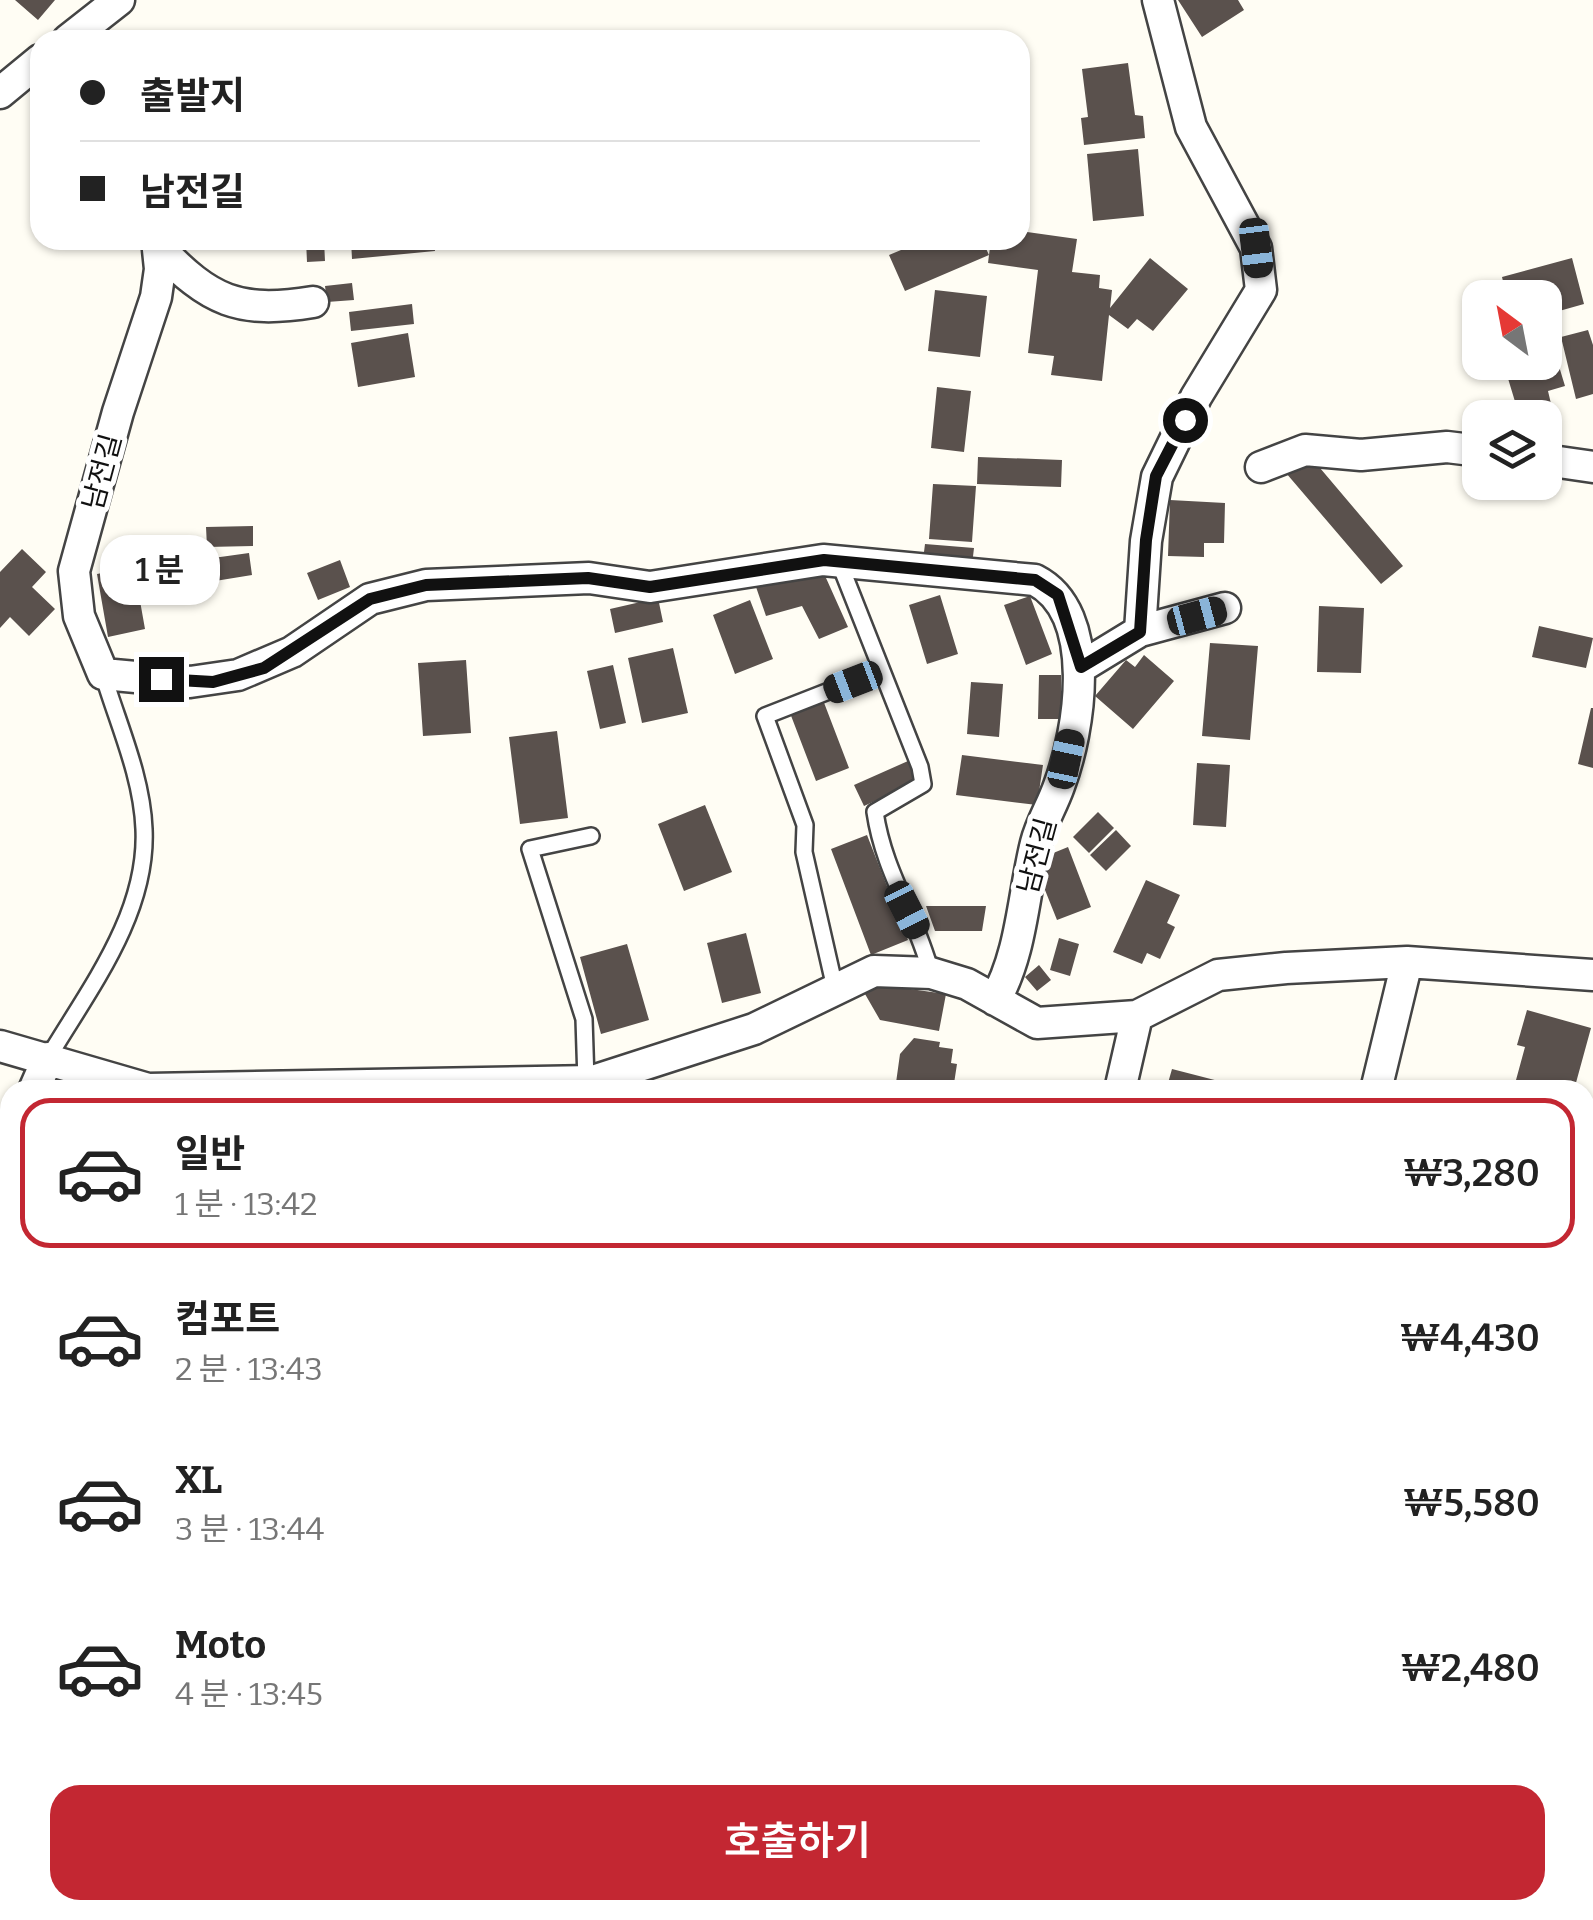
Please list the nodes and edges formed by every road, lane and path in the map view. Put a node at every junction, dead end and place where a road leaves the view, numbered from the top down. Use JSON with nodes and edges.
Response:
{"nodes":[{"id":1,"x":120,"y":0,"type":"edge"},
{"id":2,"x":1158,"y":0,"type":"edge"},
{"id":3,"x":85,"y":30,"type":"edge"},
{"id":4,"x":30,"y":68,"type":"edge"},
{"id":5,"x":0,"y":93,"type":"edge"},
{"id":6,"x":158,"y":250,"type":"edge"},
{"id":7,"x":163,"y":250,"type":"edge"},
{"id":8,"x":313,"y":302,"type":"dead end"},
{"id":9,"x":1462,"y":449,"type":"edge"},
{"id":10,"x":1562,"y":462,"type":"edge"},
{"id":11,"x":1593,"y":466,"type":"edge"},
{"id":12,"x":1261,"y":468,"type":"dead end"},
{"id":13,"x":839,"y":562,"type":"junction"},
{"id":14,"x":1225,"y":608,"type":"dead end"},
{"id":15,"x":1140,"y":632,"type":"junction"},
{"id":16,"x":1081,"y":667,"type":"junction"},
{"id":17,"x":880,"y":671,"type":"junction"},
{"id":18,"x":103,"y":674,"type":"junction"},
{"id":19,"x":592,"y":836,"type":"dead end"},
{"id":20,"x":1407,"y":962,"type":"junction"},
{"id":21,"x":931,"y":973,"type":"junction"},
{"id":22,"x":1593,"y":976,"type":"edge"},
{"id":23,"x":836,"y":988,"type":"junction"},
{"id":24,"x":995,"y":1000,"type":"junction"},
{"id":25,"x":1137,"y":1016,"type":"junction"},
{"id":26,"x":0,"y":1046,"type":"edge"},
{"id":27,"x":48,"y":1058,"type":"junction"},
{"id":28,"x":38,"y":1080,"type":"edge"},
{"id":29,"x":106,"y":1080,"type":"edge"},
{"id":30,"x":586,"y":1080,"type":"edge"},
{"id":31,"x":592,"y":1080,"type":"edge"},
{"id":32,"x":1122,"y":1080,"type":"edge"},
{"id":33,"x":1378,"y":1080,"type":"edge"}],
"edges":[{"from":1,"to":3,"type":"street"},
{"from":2,"to":15,"type":"street"},
{"from":4,"to":5,"type":"street"},
{"from":6,"to":18,"type":"street","name":"남전길"},
{"from":7,"to":8,"type":"street"},
{"from":9,"to":12,"type":"street"},
{"from":10,"to":11,"type":"street"},
{"from":13,"to":16,"type":"street","name":"남전길"},
{"from":13,"to":17,"type":"lane"},
{"from":13,"to":18,"type":"street","name":"남전길"},
{"from":14,"to":15,"type":"street"},
{"from":15,"to":16,"type":"street"},
{"from":16,"to":24,"type":"street","name":"남전길"},
{"from":17,"to":21,"type":"lane"},
{"from":17,"to":23,"type":"lane"},
{"from":18,"to":27,"type":"lane"},
{"from":19,"to":30,"type":"lane"},
{"from":20,"to":22,"type":"street"},
{"from":20,"to":25,"type":"street"},
{"from":20,"to":33,"type":"street"},
{"from":21,"to":23,"type":"street"},
{"from":21,"to":24,"type":"street"},
{"from":23,"to":31,"type":"street"},
{"from":24,"to":25,"type":"street"},
{"from":25,"to":32,"type":"street"},
{"from":26,"to":27,"type":"street"},
{"from":27,"to":28,"type":"street"},
{"from":27,"to":29,"type":"street"}]}
